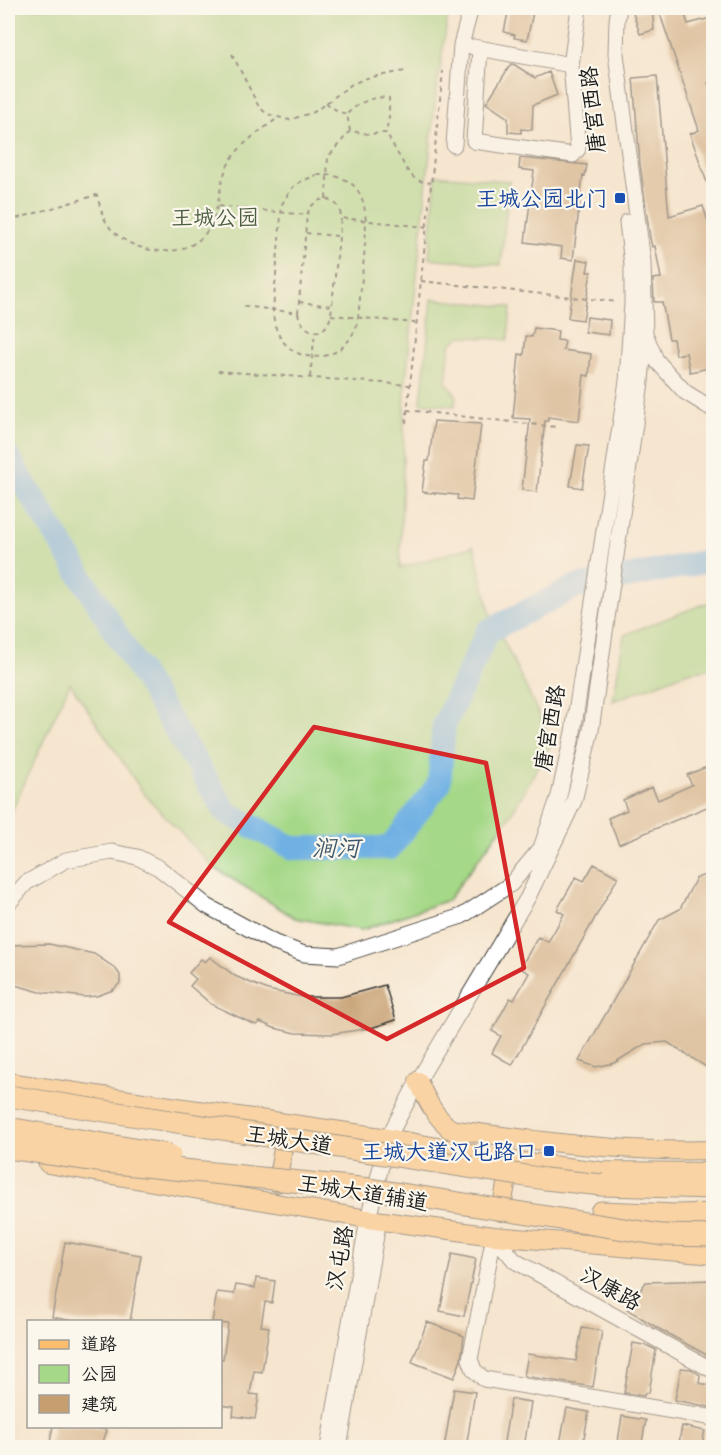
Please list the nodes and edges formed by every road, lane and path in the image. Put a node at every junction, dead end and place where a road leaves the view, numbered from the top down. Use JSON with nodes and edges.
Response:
{"nodes":[{"id":1,"x":471,"y":8,"type":"edge"},
{"id":2,"x":579,"y":8,"type":"edge"},
{"id":3,"x":610,"y":8,"type":"edge"},
{"id":4,"x":619,"y":8,"type":"edge"},
{"id":5,"x":461,"y":45,"type":"junction"},
{"id":6,"x":480,"y":49,"type":"junction"},
{"id":7,"x":232,"y":54,"type":"dead end"},
{"id":8,"x":571,"y":65,"type":"junction"},
{"id":9,"x":443,"y":70,"type":"dead end"},
{"id":10,"x":405,"y":71,"type":"dead end"},
{"id":11,"x":326,"y":102,"type":"junction"},
{"id":12,"x":347,"y":114,"type":"junction"},
{"id":13,"x":278,"y":118,"type":"junction"},
{"id":14,"x":350,"y":131,"type":"junction"},
{"id":15,"x":386,"y":133,"type":"junction"},
{"id":16,"x":454,"y":145,"type":"dead end"},
{"id":17,"x":328,"y":175,"type":"junction"},
{"id":18,"x":431,"y":183,"type":"junction"},
{"id":19,"x":326,"y":199,"type":"junction"},
{"id":20,"x":217,"y":206,"type":"junction"},
{"id":21,"x":280,"y":212,"type":"junction"},
{"id":22,"x":307,"y":215,"type":"junction"},
{"id":23,"x":341,"y":218,"type":"junction"},
{"id":24,"x":8,"y":221,"type":"edge"},
{"id":25,"x":367,"y":221,"type":"junction"},
{"id":26,"x":427,"y":227,"type":"junction"},
{"id":27,"x":306,"y":232,"type":"junction"},
{"id":28,"x":338,"y":236,"type":"junction"},
{"id":29,"x":421,"y":281,"type":"junction"},
{"id":30,"x":299,"y":302,"type":"junction"},
{"id":31,"x":632,"y":303,"type":"junction"},
{"id":32,"x":244,"y":306,"type":"dead end"},
{"id":33,"x":332,"y":306,"type":"junction"},
{"id":34,"x":273,"y":310,"type":"junction"},
{"id":35,"x":298,"y":313,"type":"junction"},
{"id":36,"x":332,"y":315,"type":"junction"},
{"id":37,"x":358,"y":318,"type":"junction"},
{"id":38,"x":416,"y":323,"type":"junction"},
{"id":39,"x":315,"y":332,"type":"junction"},
{"id":40,"x":638,"y":332,"type":"junction"},
{"id":41,"x":312,"y":356,"type":"junction"},
{"id":42,"x":218,"y":371,"type":"dead end"},
{"id":43,"x":310,"y":376,"type":"junction"},
{"id":44,"x":634,"y":381,"type":"junction"},
{"id":45,"x":410,"y":385,"type":"junction"},
{"id":46,"x":407,"y":410,"type":"junction"},
{"id":47,"x":714,"y":410,"type":"edge"},
{"id":48,"x":406,"y":423,"type":"dead end"},
{"id":49,"x":556,"y":427,"type":"dead end"},
{"id":50,"x":8,"y":904,"type":"edge"},
{"id":51,"x":418,"y":1081,"type":"junction"},
{"id":52,"x":8,"y":1082,"type":"edge"},
{"id":53,"x":8,"y":1096,"type":"edge"},
{"id":54,"x":287,"y":1124,"type":"junction"},
{"id":55,"x":8,"y":1128,"type":"edge"},
{"id":56,"x":450,"y":1129,"type":"junction"},
{"id":57,"x":388,"y":1138,"type":"junction"},
{"id":58,"x":8,"y":1145,"type":"edge"},
{"id":59,"x":714,"y":1150,"type":"edge"},
{"id":60,"x":669,"y":1151,"type":"junction"},
{"id":61,"x":8,"y":1157,"type":"edge"},
{"id":62,"x":510,"y":1160,"type":"junction"},
{"id":63,"x":600,"y":1170,"type":"junction"},
{"id":64,"x":711,"y":1176,"type":"edge"},
{"id":65,"x":277,"y":1183,"type":"junction"},
{"id":66,"x":375,"y":1195,"type":"junction"},
{"id":67,"x":501,"y":1212,"type":"junction"},
{"id":68,"x":714,"y":1214,"type":"edge"},
{"id":69,"x":373,"y":1219,"type":"junction"},
{"id":70,"x":714,"y":1226,"type":"edge"},
{"id":71,"x":494,"y":1236,"type":"junction"},
{"id":72,"x":714,"y":1236,"type":"edge"},
{"id":73,"x":714,"y":1255,"type":"edge"},
{"id":74,"x":714,"y":1371,"type":"edge"},
{"id":75,"x":714,"y":1418,"type":"edge"},
{"id":76,"x":327,"y":1448,"type":"edge"},
{"id":77,"x":339,"y":1448,"type":"edge"}],
"edges":[{"from":1,"to":5,"type":"street"},
{"from":2,"to":8,"type":"street"},
{"from":3,"to":31,"type":"street","name":"唐宫西路"},
{"from":4,"to":40,"type":"street","name":"唐宫西路"},
{"from":5,"to":6,"type":"street"},
{"from":5,"to":16,"type":"street"},
{"from":6,"to":8,"type":"street"},
{"from":6,"to":8,"type":"street"},
{"from":7,"to":13,"type":"path"},
{"from":9,"to":18,"type":"path"},
{"from":10,"to":11,"type":"path"},
{"from":11,"to":12,"type":"path"},
{"from":11,"to":13,"type":"path"},
{"from":12,"to":14,"type":"path"},
{"from":12,"to":15,"type":"path"},
{"from":13,"to":20,"type":"path"},
{"from":14,"to":15,"type":"path"},
{"from":14,"to":17,"type":"path"},
{"from":15,"to":18,"type":"path"},
{"from":17,"to":19,"type":"path"},
{"from":17,"to":21,"type":"path"},
{"from":17,"to":25,"type":"path"},
{"from":18,"to":26,"type":"path"},
{"from":19,"to":22,"type":"path"},
{"from":19,"to":23,"type":"path"},
{"from":20,"to":21,"type":"path"},
{"from":20,"to":24,"type":"path"},
{"from":21,"to":22,"type":"path"},
{"from":21,"to":34,"type":"path"},
{"from":22,"to":27,"type":"path"},
{"from":23,"to":25,"type":"path"},
{"from":23,"to":28,"type":"path"},
{"from":25,"to":26,"type":"path"},
{"from":25,"to":37,"type":"path"},
{"from":26,"to":29,"type":"path"},
{"from":27,"to":28,"type":"path"},
{"from":27,"to":30,"type":"path"},
{"from":28,"to":33,"type":"path"},
{"from":29,"to":31,"type":"path"},
{"from":29,"to":38,"type":"path"},
{"from":30,"to":33,"type":"path"},
{"from":30,"to":35,"type":"path"},
{"from":31,"to":40,"type":"street","name":"唐宫西路"},
{"from":32,"to":34,"type":"path"},
{"from":33,"to":36,"type":"path"},
{"from":34,"to":35,"type":"path"},
{"from":34,"to":41,"type":"path"},
{"from":35,"to":39,"type":"path"},
{"from":36,"to":37,"type":"path"},
{"from":36,"to":39,"type":"path"},
{"from":37,"to":38,"type":"path"},
{"from":37,"to":41,"type":"path"},
{"from":38,"to":45,"type":"path"},
{"from":39,"to":41,"type":"path"},
{"from":40,"to":44,"type":"street","name":"唐宫西路"},
{"from":40,"to":47,"type":"street"},
{"from":41,"to":43,"type":"path"},
{"from":42,"to":43,"type":"path"},
{"from":43,"to":45,"type":"path"},
{"from":44,"to":50,"type":"street","name":"唐宫西路"},
{"from":44,"to":51,"type":"street","name":"唐宫西路"},
{"from":45,"to":46,"type":"path"},
{"from":46,"to":48,"type":"path"},
{"from":46,"to":49,"type":"path"},
{"from":51,"to":56,"type":"main road"},
{"from":51,"to":57,"type":"street","name":"唐宫西路"},
{"from":52,"to":54,"type":"main road"},
{"from":53,"to":64,"type":"highway","name":"王城大道","bridge":true},
{"from":54,"to":57,"type":"main road"},
{"from":54,"to":65,"type":"main road"},
{"from":55,"to":66,"type":"highway","name":"王城大道","bridge":true},
{"from":56,"to":60,"type":"main road"},
{"from":56,"to":62,"type":"main road"},
{"from":57,"to":62,"type":"main road"},
{"from":57,"to":66,"type":"street","name":"汉屯路"},
{"from":58,"to":65,"type":"main road"},
{"from":58,"to":66,"type":"highway","bridge":true},
{"from":59,"to":60,"type":"main road"},
{"from":60,"to":63,"type":"main road"},
{"from":61,"to":69,"type":"main road","name":"王城大道辅道"},
{"from":62,"to":63,"type":"main road"},
{"from":62,"to":67,"type":"main road"},
{"from":63,"to":64,"type":"main road"},
{"from":65,"to":66,"type":"main road"},
{"from":66,"to":67,"type":"main road"},
{"from":66,"to":68,"type":"highway","name":"王城大道","bridge":true},
{"from":66,"to":69,"type":"street","name":"汉屯路"},
{"from":66,"to":72,"type":"highway","bridge":true},
{"from":67,"to":70,"type":"main road"},
{"from":69,"to":71,"type":"main road","name":"王城大道辅道"},
{"from":69,"to":76,"type":"street","name":"汉屯路"},
{"from":69,"to":77,"type":"street","name":"汉屯路"},
{"from":71,"to":73,"type":"main road","name":"王城大道辅道"},
{"from":71,"to":74,"type":"street","name":"汉康路"},
{"from":71,"to":75,"type":"street"}]}
